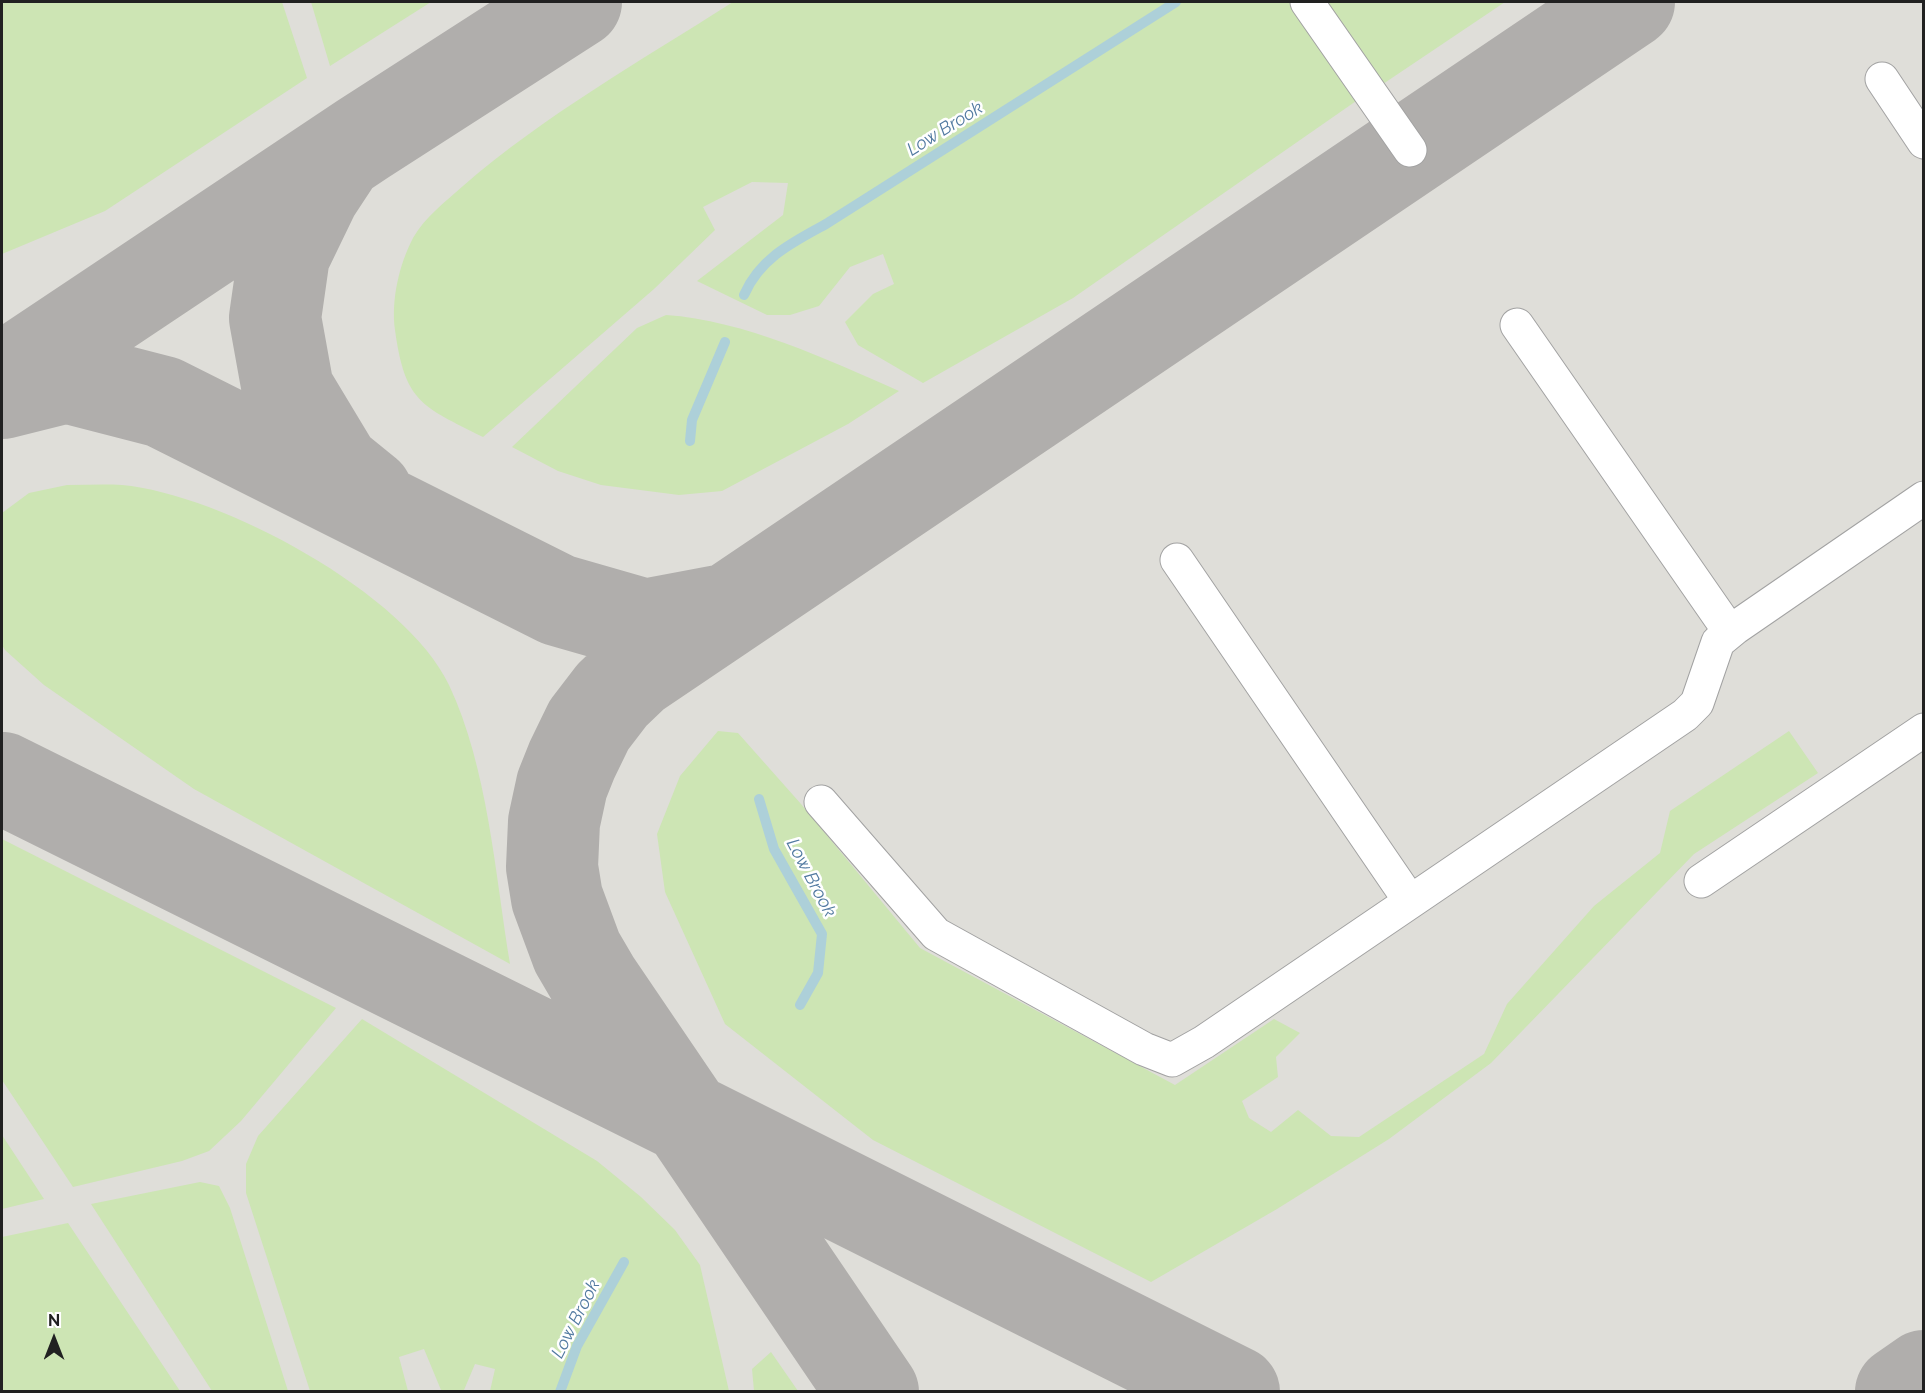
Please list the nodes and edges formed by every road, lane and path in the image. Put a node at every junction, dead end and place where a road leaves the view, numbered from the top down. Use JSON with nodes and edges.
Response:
{"nodes":[{"id":1,"x":1307,"y":2,"type":"edge"},
{"id":2,"x":1882,"y":80,"type":"dead end"},
{"id":3,"x":1923,"y":142,"type":"edge"},
{"id":4,"x":1410,"y":150,"type":"dead end"},
{"id":5,"x":1517,"y":326,"type":"dead end"},
{"id":6,"x":1923,"y":498,"type":"edge"},
{"id":7,"x":1177,"y":560,"type":"dead end"},
{"id":8,"x":1730,"y":632,"type":"junction"},
{"id":9,"x":1923,"y":730,"type":"edge"},
{"id":10,"x":821,"y":801,"type":"dead end"},
{"id":11,"x":1701,"y":881,"type":"dead end"},
{"id":12,"x":1410,"y":901,"type":"junction"}],
"edges":[{"from":1,"to":4,"type":"lane"},
{"from":2,"to":3,"type":"lane"},
{"from":5,"to":8,"type":"lane"},
{"from":6,"to":8,"type":"lane"},
{"from":7,"to":12,"type":"lane"},
{"from":8,"to":12,"type":"lane"},
{"from":9,"to":11,"type":"lane"},
{"from":10,"to":12,"type":"lane"}]}
